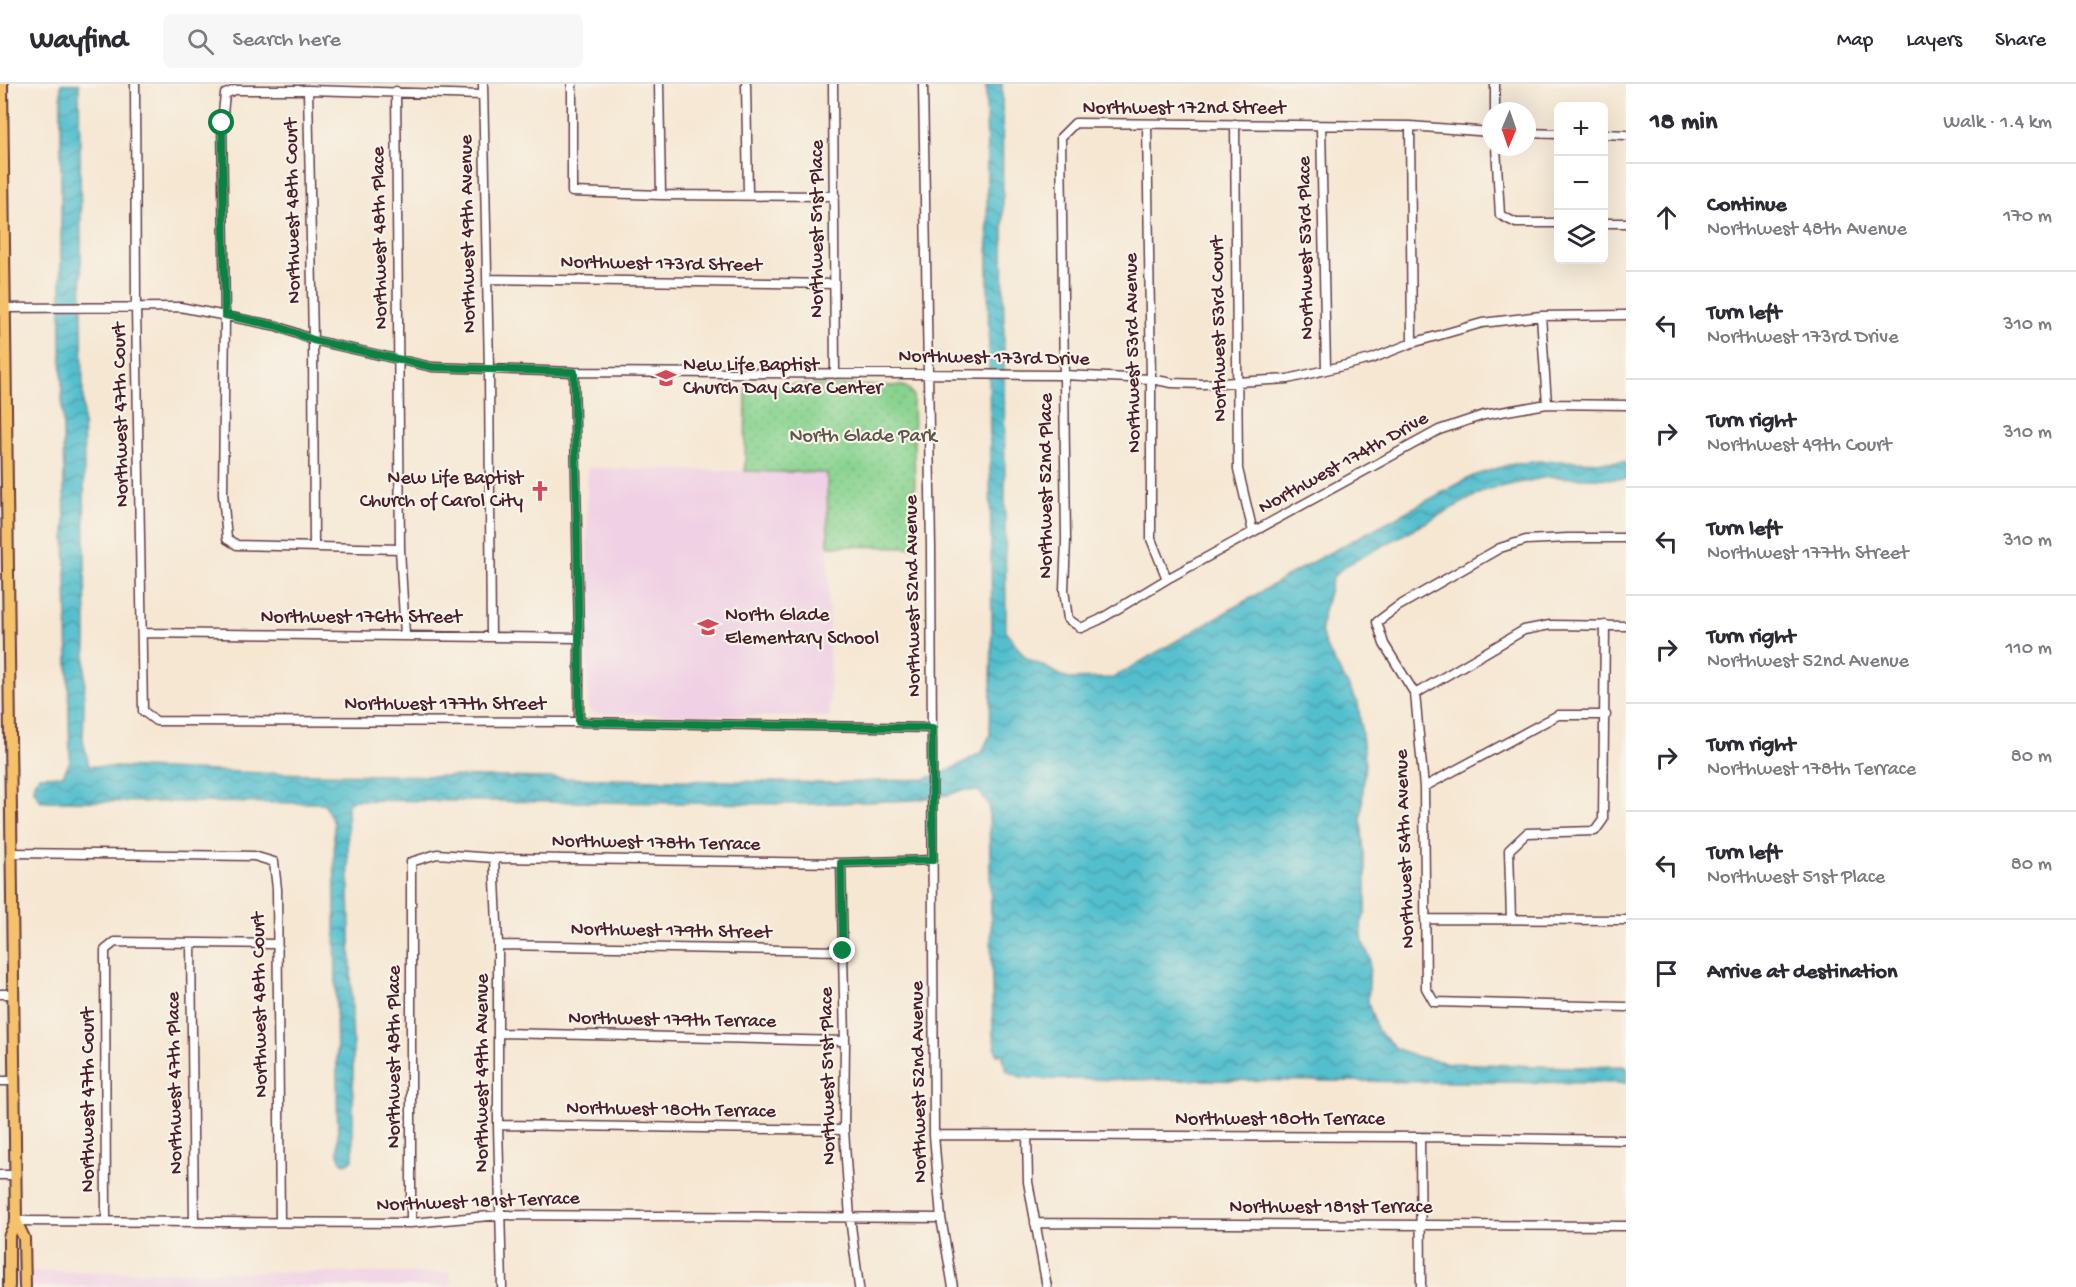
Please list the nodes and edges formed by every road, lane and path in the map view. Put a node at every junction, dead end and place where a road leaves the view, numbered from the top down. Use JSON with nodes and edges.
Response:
{"nodes":[{"id":1,"x":2,"y":84,"type":"edge"},
{"id":2,"x":135,"y":84,"type":"edge"},
{"id":3,"x":483,"y":84,"type":"edge"},
{"id":4,"x":572,"y":84,"type":"edge"},
{"id":5,"x":659,"y":84,"type":"edge"},
{"id":6,"x":746,"y":84,"type":"edge"},
{"id":7,"x":833,"y":84,"type":"edge"},
{"id":8,"x":923,"y":84,"type":"edge"},
{"id":9,"x":1495,"y":84,"type":"edge"},
{"id":10,"x":308,"y":90,"type":"junction"},
{"id":11,"x":396,"y":91,"type":"junction"},
{"id":12,"x":483,"y":95,"type":"junction"},
{"id":13,"x":1495,"y":102,"type":"edge"},
{"id":14,"x":1147,"y":124,"type":"junction"},
{"id":15,"x":1235,"y":124,"type":"junction"},
{"id":16,"x":1321,"y":126,"type":"junction"},
{"id":17,"x":1410,"y":126,"type":"junction"},
{"id":18,"x":1482,"y":131,"type":"edge"},
{"id":19,"x":1536,"y":133,"type":"edge"},
{"id":20,"x":1554,"y":134,"type":"edge"},
{"id":21,"x":1608,"y":134,"type":"edge"},
{"id":22,"x":1626,"y":135,"type":"edge"},
{"id":23,"x":1061,"y":137,"type":"joint"},
{"id":24,"x":1497,"y":156,"type":"edge"},
{"id":25,"x":661,"y":195,"type":"junction"},
{"id":26,"x":748,"y":195,"type":"junction"},
{"id":27,"x":835,"y":196,"type":"junction"},
{"id":28,"x":1554,"y":223,"type":"edge"},
{"id":29,"x":1608,"y":223,"type":"edge"},
{"id":30,"x":1626,"y":223,"type":"edge"},
{"id":31,"x":487,"y":279,"type":"junction"},
{"id":32,"x":834,"y":284,"type":"junction"},
{"id":33,"x":3,"y":308,"type":"edge"},
{"id":34,"x":136,"y":308,"type":"junction"},
{"id":35,"x":225,"y":315,"type":"junction"},
{"id":36,"x":1626,"y":315,"type":"edge"},
{"id":37,"x":1541,"y":316,"type":"junction"},
{"id":38,"x":313,"y":340,"type":"junction"},
{"id":39,"x":1412,"y":343,"type":"junction"},
{"id":40,"x":399,"y":360,"type":"junction"},
{"id":41,"x":489,"y":369,"type":"junction"},
{"id":42,"x":1326,"y":369,"type":"junction"},
{"id":43,"x":574,"y":372,"type":"junction"},
{"id":44,"x":835,"y":374,"type":"junction"},
{"id":45,"x":927,"y":374,"type":"junction"},
{"id":46,"x":1063,"y":375,"type":"junction"},
{"id":47,"x":1151,"y":379,"type":"junction"},
{"id":48,"x":1238,"y":382,"type":"junction"},
{"id":49,"x":1547,"y":405,"type":"junction"},
{"id":50,"x":1626,"y":405,"type":"edge"},
{"id":51,"x":1252,"y":532,"type":"junction"},
{"id":52,"x":1626,"y":538,"type":"edge"},
{"id":53,"x":314,"y":547,"type":"junction"},
{"id":54,"x":400,"y":549,"type":"junction"},
{"id":55,"x":1167,"y":579,"type":"junction"},
{"id":56,"x":1100,"y":620,"type":"joint"},
{"id":57,"x":1605,"y":625,"type":"junction"},
{"id":58,"x":1626,"y":626,"type":"edge"},
{"id":59,"x":142,"y":633,"type":"junction"},
{"id":60,"x":405,"y":636,"type":"junction"},
{"id":61,"x":491,"y":636,"type":"junction"},
{"id":62,"x":579,"y":638,"type":"junction"},
{"id":63,"x":1415,"y":694,"type":"junction"},
{"id":64,"x":1605,"y":716,"type":"junction"},
{"id":65,"x":174,"y":721,"type":"joint"},
{"id":66,"x":579,"y":722,"type":"junction"},
{"id":67,"x":932,"y":728,"type":"junction"},
{"id":68,"x":5,"y":763,"type":"edge"},
{"id":69,"x":1424,"y":787,"type":"junction"},
{"id":70,"x":12,"y":810,"type":"junction"},
{"id":71,"x":0,"y":811,"type":"edge"},
{"id":72,"x":12,"y":854,"type":"junction"},
{"id":73,"x":494,"y":858,"type":"junction"},
{"id":74,"x":933,"y":860,"type":"junction"},
{"id":75,"x":841,"y":863,"type":"junction"},
{"id":76,"x":412,"y":892,"type":"joint"},
{"id":77,"x":1425,"y":919,"type":"junction"},
{"id":78,"x":1511,"y":919,"type":"junction"},
{"id":79,"x":1626,"y":920,"type":"edge"},
{"id":80,"x":191,"y":943,"type":"junction"},
{"id":81,"x":277,"y":944,"type":"junction"},
{"id":82,"x":498,"y":945,"type":"junction"},
{"id":83,"x":843,"y":951,"type":"junction"},
{"id":84,"x":0,"y":994,"type":"edge"},
{"id":85,"x":14,"y":994,"type":"junction"},
{"id":86,"x":1626,"y":1007,"type":"edge"},
{"id":87,"x":498,"y":1033,"type":"junction"},
{"id":88,"x":845,"y":1041,"type":"junction"},
{"id":89,"x":0,"y":1081,"type":"edge"},
{"id":90,"x":15,"y":1081,"type":"junction"},
{"id":91,"x":498,"y":1125,"type":"junction"},
{"id":92,"x":844,"y":1130,"type":"junction"},
{"id":93,"x":934,"y":1135,"type":"junction"},
{"id":94,"x":1026,"y":1135,"type":"junction"},
{"id":95,"x":1420,"y":1137,"type":"junction"},
{"id":96,"x":1626,"y":1140,"type":"edge"},
{"id":97,"x":0,"y":1175,"type":"edge"},
{"id":98,"x":15,"y":1175,"type":"junction"},
{"id":99,"x":501,"y":1215,"type":"junction"},
{"id":100,"x":850,"y":1218,"type":"junction"},
{"id":101,"x":941,"y":1218,"type":"junction"},
{"id":102,"x":16,"y":1221,"type":"junction"},
{"id":103,"x":106,"y":1221,"type":"junction"},
{"id":104,"x":194,"y":1222,"type":"junction"},
{"id":105,"x":280,"y":1222,"type":"junction"},
{"id":106,"x":411,"y":1223,"type":"junction"},
{"id":107,"x":1035,"y":1223,"type":"junction"},
{"id":108,"x":1422,"y":1226,"type":"junction"},
{"id":109,"x":1626,"y":1226,"type":"edge"},
{"id":110,"x":9,"y":1287,"type":"edge"},
{"id":111,"x":25,"y":1287,"type":"edge"},
{"id":112,"x":502,"y":1287,"type":"edge"},
{"id":113,"x":860,"y":1287,"type":"edge"},
{"id":114,"x":953,"y":1287,"type":"edge"},
{"id":115,"x":1047,"y":1287,"type":"edge"},
{"id":116,"x":1421,"y":1287,"type":"edge"}],
"edges":[{"from":1,"to":33,"type":"main road"},
{"from":2,"to":34,"type":"street","name":"Northwest 47th Court"},
{"from":3,"to":12,"type":"street","name":"Northwest 49th Avenue"},
{"from":4,"to":25,"type":"street"},
{"from":5,"to":25,"type":"street"},
{"from":6,"to":26,"type":"street"},
{"from":7,"to":27,"type":"street","name":"Northwest 51st Place"},
{"from":8,"to":45,"type":"street","name":"Northwest 52nd Avenue"},
{"from":9,"to":13,"type":"street"},
{"from":10,"to":11,"type":"street"},
{"from":10,"to":35,"type":"street"},
{"from":10,"to":38,"type":"street","name":"Northwest 48th Court"},
{"from":11,"to":12,"type":"street"},
{"from":11,"to":40,"type":"street","name":"Northwest 48th Place"},
{"from":12,"to":31,"type":"street","name":"Northwest 49th Avenue"},
{"from":14,"to":15,"type":"street","name":"Northwest 172nd Street"},
{"from":14,"to":23,"type":"street","name":"Northwest 172nd Street"},
{"from":14,"to":47,"type":"street","name":"Northwest 53rd Avenue"},
{"from":15,"to":16,"type":"street","name":"Northwest 172nd Street"},
{"from":15,"to":48,"type":"street","name":"Northwest 53rd Court"},
{"from":16,"to":17,"type":"street","name":"Northwest 172nd Street"},
{"from":16,"to":42,"type":"street","name":"Northwest 53rd Place"},
{"from":17,"to":18,"type":"street","name":"Northwest 172nd Street"},
{"from":17,"to":39,"type":"street"},
{"from":19,"to":20,"type":"street"},
{"from":21,"to":22,"type":"street"},
{"from":23,"to":46,"type":"street","name":"Northwest 52nd Place"},
{"from":24,"to":28,"type":"street"},
{"from":25,"to":26,"type":"street"},
{"from":26,"to":27,"type":"street"},
{"from":27,"to":32,"type":"street","name":"Northwest 51st Place"},
{"from":29,"to":30,"type":"street"},
{"from":31,"to":32,"type":"street","name":"Northwest 173rd Street"},
{"from":31,"to":41,"type":"street","name":"Northwest 49th Avenue"},
{"from":32,"to":44,"type":"street","name":"Northwest 51st Place"},
{"from":33,"to":34,"type":"street","name":"Northwest 173rd Drive"},
{"from":33,"to":68,"type":"main road"},
{"from":34,"to":35,"type":"street","name":"Northwest 173rd Drive"},
{"from":34,"to":59,"type":"street","name":"Northwest 47th Court"},
{"from":35,"to":38,"type":"street","name":"Northwest 173rd Drive"},
{"from":35,"to":53,"type":"street"},
{"from":36,"to":37,"type":"street","name":"Northwest 173rd Drive"},
{"from":37,"to":39,"type":"street","name":"Northwest 173rd Drive"},
{"from":37,"to":49,"type":"street"},
{"from":38,"to":40,"type":"street","name":"Northwest 173rd Drive"},
{"from":38,"to":53,"type":"street","name":"Northwest 48th Court"},
{"from":39,"to":42,"type":"street","name":"Northwest 173rd Drive"},
{"from":40,"to":41,"type":"street","name":"Northwest 173rd Drive"},
{"from":40,"to":54,"type":"street","name":"Northwest 48th Place"},
{"from":41,"to":43,"type":"street","name":"Northwest 173rd Drive"},
{"from":41,"to":61,"type":"street","name":"Northwest 49th Avenue"},
{"from":42,"to":48,"type":"street","name":"Northwest 173rd Drive"},
{"from":43,"to":44,"type":"street","name":"Northwest 173rd Drive"},
{"from":43,"to":62,"type":"street"},
{"from":44,"to":45,"type":"street","name":"Northwest 173rd Drive"},
{"from":45,"to":46,"type":"street","name":"Northwest 173rd Drive"},
{"from":45,"to":67,"type":"street","name":"Northwest 52nd Avenue"},
{"from":46,"to":47,"type":"street","name":"Northwest 173rd Drive"},
{"from":46,"to":56,"type":"street","name":"Northwest 52nd Place"},
{"from":47,"to":48,"type":"street","name":"Northwest 173rd Drive"},
{"from":47,"to":55,"type":"street","name":"Northwest 53rd Avenue"},
{"from":48,"to":51,"type":"street","name":"Northwest 53rd Court"},
{"from":49,"to":50,"type":"street","name":"Northwest 174th Drive"},
{"from":49,"to":51,"type":"street","name":"Northwest 174th Drive"},
{"from":51,"to":55,"type":"street","name":"Northwest 174th Drive"},
{"from":52,"to":63,"type":"street","name":"Northwest 54th Avenue"},
{"from":53,"to":54,"type":"street"},
{"from":54,"to":60,"type":"street","name":"Northwest 48th Place"},
{"from":55,"to":56,"type":"street","name":"Northwest 174th Drive"},
{"from":57,"to":58,"type":"street"},
{"from":57,"to":63,"type":"street"},
{"from":57,"to":64,"type":"street"},
{"from":59,"to":60,"type":"street","name":"Northwest 176th Street"},
{"from":59,"to":65,"type":"street","name":"Northwest 47th Court"},
{"from":60,"to":61,"type":"street","name":"Northwest 176th Street"},
{"from":61,"to":62,"type":"street","name":"Northwest 176th Street"},
{"from":62,"to":66,"type":"street"},
{"from":63,"to":69,"type":"street","name":"Northwest 54th Avenue"},
{"from":64,"to":69,"type":"street"},
{"from":64,"to":78,"type":"street"},
{"from":65,"to":66,"type":"street","name":"Northwest 177th Street"},
{"from":66,"to":67,"type":"street","name":"Northwest 177th Street"},
{"from":67,"to":74,"type":"street","name":"Northwest 52nd Avenue"},
{"from":68,"to":70,"type":"main road"},
{"from":69,"to":77,"type":"street","name":"Northwest 54th Avenue"},
{"from":70,"to":71,"type":"street"},
{"from":70,"to":72,"type":"main road"},
{"from":72,"to":81,"type":"street","name":"Northwest 48th Court"},
{"from":72,"to":85,"type":"main road"},
{"from":73,"to":75,"type":"street","name":"Northwest 178th Terrace"},
{"from":73,"to":76,"type":"street","name":"Northwest 178th Terrace"},
{"from":73,"to":82,"type":"street","name":"Northwest 49th Avenue"},
{"from":74,"to":75,"type":"street","name":"Northwest 178th Terrace"},
{"from":74,"to":93,"type":"street","name":"Northwest 52nd Avenue"},
{"from":75,"to":83,"type":"street","name":"Northwest 51st Place"},
{"from":76,"to":106,"type":"street","name":"Northwest 48th Place"},
{"from":77,"to":78,"type":"street"},
{"from":77,"to":86,"type":"street","name":"Northwest 54th Avenue"},
{"from":78,"to":79,"type":"street"},
{"from":80,"to":81,"type":"street"},
{"from":80,"to":103,"type":"street","name":"Northwest 47th Court"},
{"from":80,"to":104,"type":"street","name":"Northwest 47th Place"},
{"from":81,"to":105,"type":"street","name":"Northwest 48th Court"},
{"from":82,"to":83,"type":"street","name":"Northwest 179th Street"},
{"from":82,"to":87,"type":"street","name":"Northwest 49th Avenue"},
{"from":83,"to":88,"type":"street","name":"Northwest 51st Place"},
{"from":84,"to":85,"type":"street"},
{"from":85,"to":90,"type":"main road"},
{"from":87,"to":88,"type":"street","name":"Northwest 179th Terrace"},
{"from":87,"to":91,"type":"street","name":"Northwest 49th Avenue"},
{"from":88,"to":92,"type":"street","name":"Northwest 51st Place"},
{"from":89,"to":90,"type":"street"},
{"from":90,"to":98,"type":"main road"},
{"from":91,"to":92,"type":"street","name":"Northwest 180th Terrace"},
{"from":91,"to":99,"type":"street","name":"Northwest 49th Avenue"},
{"from":92,"to":100,"type":"street","name":"Northwest 51st Place"},
{"from":93,"to":94,"type":"street","name":"Northwest 180th Terrace"},
{"from":93,"to":101,"type":"street","name":"Northwest 52nd Avenue"},
{"from":94,"to":95,"type":"street","name":"Northwest 180th Terrace"},
{"from":94,"to":107,"type":"street"},
{"from":95,"to":96,"type":"street","name":"Northwest 180th Terrace"},
{"from":95,"to":108,"type":"street"},
{"from":97,"to":98,"type":"street"},
{"from":98,"to":102,"type":"main road"},
{"from":99,"to":100,"type":"street","name":"Northwest 181st Terrace"},
{"from":99,"to":106,"type":"street","name":"Northwest 181st Terrace"},
{"from":99,"to":112,"type":"street","name":"Northwest 49th Avenue"},
{"from":100,"to":101,"type":"street","name":"Northwest 181st Terrace"},
{"from":100,"to":113,"type":"street","name":"Northwest 51st Place"},
{"from":101,"to":114,"type":"street","name":"Northwest 52nd Avenue"},
{"from":102,"to":103,"type":"street","name":"Northwest 181st Terrace"},
{"from":102,"to":110,"type":"main road"},
{"from":102,"to":111,"type":"main road"},
{"from":103,"to":104,"type":"street","name":"Northwest 181st Terrace"},
{"from":104,"to":105,"type":"street","name":"Northwest 181st Terrace"},
{"from":105,"to":106,"type":"street","name":"Northwest 181st Terrace"},
{"from":107,"to":108,"type":"street","name":"Northwest 181st Terrace"},
{"from":107,"to":115,"type":"street"},
{"from":108,"to":109,"type":"street","name":"Northwest 181st Terrace"},
{"from":108,"to":116,"type":"street"}]}
